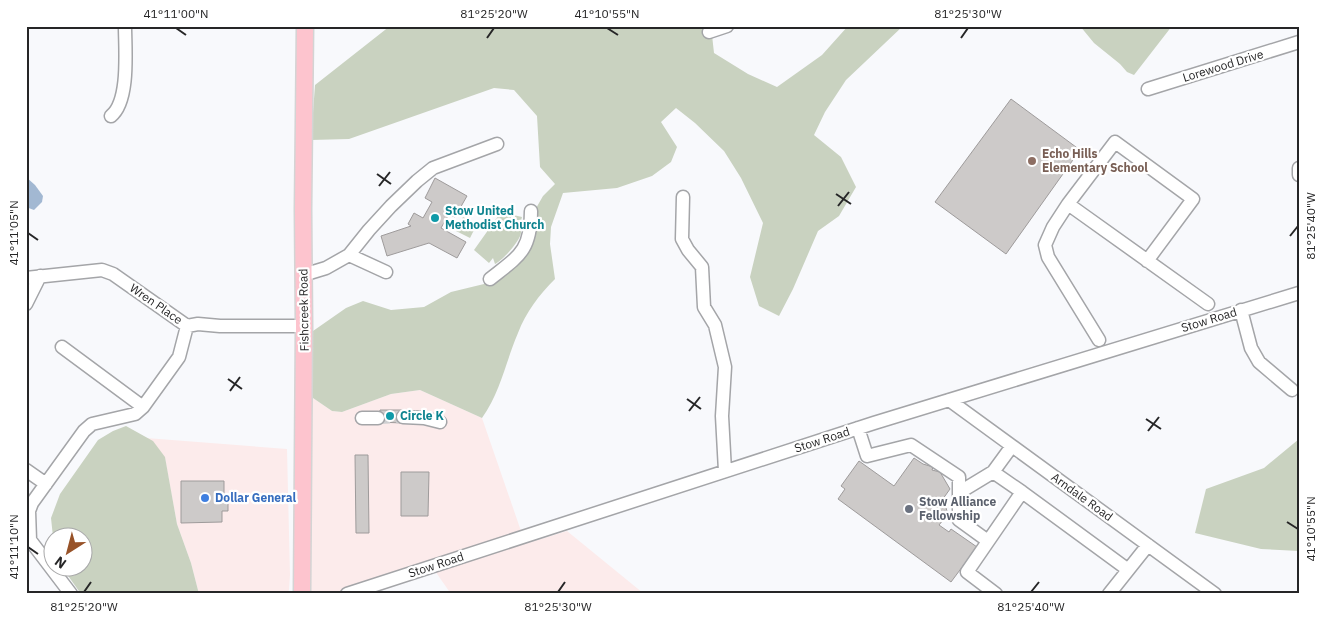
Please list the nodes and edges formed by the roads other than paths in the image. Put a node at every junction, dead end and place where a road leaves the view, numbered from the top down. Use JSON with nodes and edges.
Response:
{"nodes":[{"id":1,"x":125,"y":26,"type":"edge"},
{"id":2,"x":305,"y":26,"type":"edge"},
{"id":3,"x":727,"y":26,"type":"edge"},
{"id":4,"x":708,"y":32,"type":"dead end"},
{"id":5,"x":1299,"y":42,"type":"edge"},
{"id":6,"x":1148,"y":89,"type":"dead end"},
{"id":7,"x":111,"y":116,"type":"dead end"},
{"id":8,"x":497,"y":144,"type":"dead end"},
{"id":9,"x":1299,"y":168,"type":"edge"},
{"id":10,"x":1299,"y":175,"type":"edge"},
{"id":11,"x":683,"y":197,"type":"dead end"},
{"id":12,"x":1068,"y":204,"type":"junction"},
{"id":13,"x":531,"y":211,"type":"dead end"},
{"id":14,"x":355,"y":255,"type":"junction"},
{"id":15,"x":1147,"y":261,"type":"junction"},
{"id":16,"x":386,"y":272,"type":"dead end"},
{"id":17,"x":303,"y":275,"type":"junction"},
{"id":18,"x":40,"y":276,"type":"junction"},
{"id":19,"x":26,"y":278,"type":"edge"},
{"id":20,"x":490,"y":279,"type":"dead end"},
{"id":21,"x":1299,"y":293,"type":"edge"},
{"id":22,"x":26,"y":304,"type":"edge"},
{"id":23,"x":1208,"y":304,"type":"dead end"},
{"id":24,"x":1241,"y":310,"type":"junction"},
{"id":25,"x":187,"y":326,"type":"junction"},
{"id":26,"x":304,"y":326,"type":"junction"},
{"id":27,"x":1099,"y":340,"type":"dead end"},
{"id":28,"x":62,"y":347,"type":"dead end"},
{"id":29,"x":1292,"y":390,"type":"dead end"},
{"id":30,"x":949,"y":400,"type":"junction"},
{"id":31,"x":143,"y":406,"type":"junction"},
{"id":32,"x":403,"y":417,"type":"tunnel mouth"},
{"id":33,"x":362,"y":418,"type":"dead end"},
{"id":34,"x":378,"y":418,"type":"tunnel mouth"},
{"id":35,"x":440,"y":422,"type":"dead end"},
{"id":36,"x":858,"y":428,"type":"junction"},
{"id":37,"x":1012,"y":446,"type":"junction"},
{"id":38,"x":26,"y":470,"type":"edge"},
{"id":39,"x":725,"y":470,"type":"junction"},
{"id":40,"x":993,"y":472,"type":"junction"},
{"id":41,"x":46,"y":484,"type":"junction"},
{"id":42,"x":960,"y":492,"type":"junction"},
{"id":43,"x":1022,"y":492,"type":"junction"},
{"id":44,"x":27,"y":540,"type":"edge"},
{"id":45,"x":988,"y":541,"type":"junction"},
{"id":46,"x":1148,"y":545,"type":"junction"},
{"id":47,"x":1127,"y":569,"type":"junction"},
{"id":48,"x":71,"y":594,"type":"edge"},
{"id":49,"x":302,"y":594,"type":"edge"},
{"id":50,"x":347,"y":594,"type":"edge"},
{"id":51,"x":996,"y":594,"type":"edge"},
{"id":52,"x":1109,"y":594,"type":"edge"},
{"id":53,"x":1215,"y":594,"type":"edge"}],
"edges":[{"from":1,"to":7,"type":"street"},
{"from":2,"to":17,"type":"main road","name":"Fishcreek Road"},
{"from":3,"to":4,"type":"street"},
{"from":5,"to":6,"type":"street","name":"Lorewood Drive"},
{"from":8,"to":14,"type":"street"},
{"from":9,"to":10,"type":"street"},
{"from":11,"to":39,"type":"street"},
{"from":12,"to":15,"type":"street"},
{"from":12,"to":15,"type":"street"},
{"from":12,"to":27,"type":"street"},
{"from":13,"to":20,"type":"street"},
{"from":14,"to":16,"type":"street"},
{"from":14,"to":17,"type":"street"},
{"from":15,"to":23,"type":"street"},
{"from":17,"to":26,"type":"main road","name":"Fishcreek Road"},
{"from":18,"to":19,"type":"street","name":"Wren Place"},
{"from":18,"to":22,"type":"street"},
{"from":18,"to":25,"type":"street","name":"Wren Place"},
{"from":21,"to":24,"type":"street","name":"Stow Road"},
{"from":24,"to":29,"type":"street"},
{"from":24,"to":30,"type":"street","name":"Stow Road"},
{"from":25,"to":26,"type":"street","name":"Wren Place"},
{"from":25,"to":31,"type":"street"},
{"from":26,"to":49,"type":"main road","name":"Fishcreek Road"},
{"from":28,"to":31,"type":"street"},
{"from":30,"to":36,"type":"street","name":"Stow Road"},
{"from":30,"to":37,"type":"street","name":"Arndale Road"},
{"from":31,"to":41,"type":"street"},
{"from":32,"to":35,"type":"street"},
{"from":33,"to":34,"type":"street"},
{"from":36,"to":39,"type":"street","name":"Stow Road"},
{"from":36,"to":42,"type":"street"},
{"from":37,"to":40,"type":"street"},
{"from":37,"to":46,"type":"street","name":"Arndale Road"},
{"from":38,"to":41,"type":"street"},
{"from":39,"to":50,"type":"street","name":"Stow Road"},
{"from":40,"to":42,"type":"street"},
{"from":40,"to":43,"type":"street"},
{"from":41,"to":44,"type":"street"},
{"from":42,"to":45,"type":"street"},
{"from":43,"to":45,"type":"street"},
{"from":43,"to":47,"type":"street"},
{"from":44,"to":48,"type":"street"},
{"from":45,"to":51,"type":"street"},
{"from":46,"to":47,"type":"street"},
{"from":46,"to":53,"type":"street","name":"Arndale Road"},
{"from":47,"to":52,"type":"street"}]}
